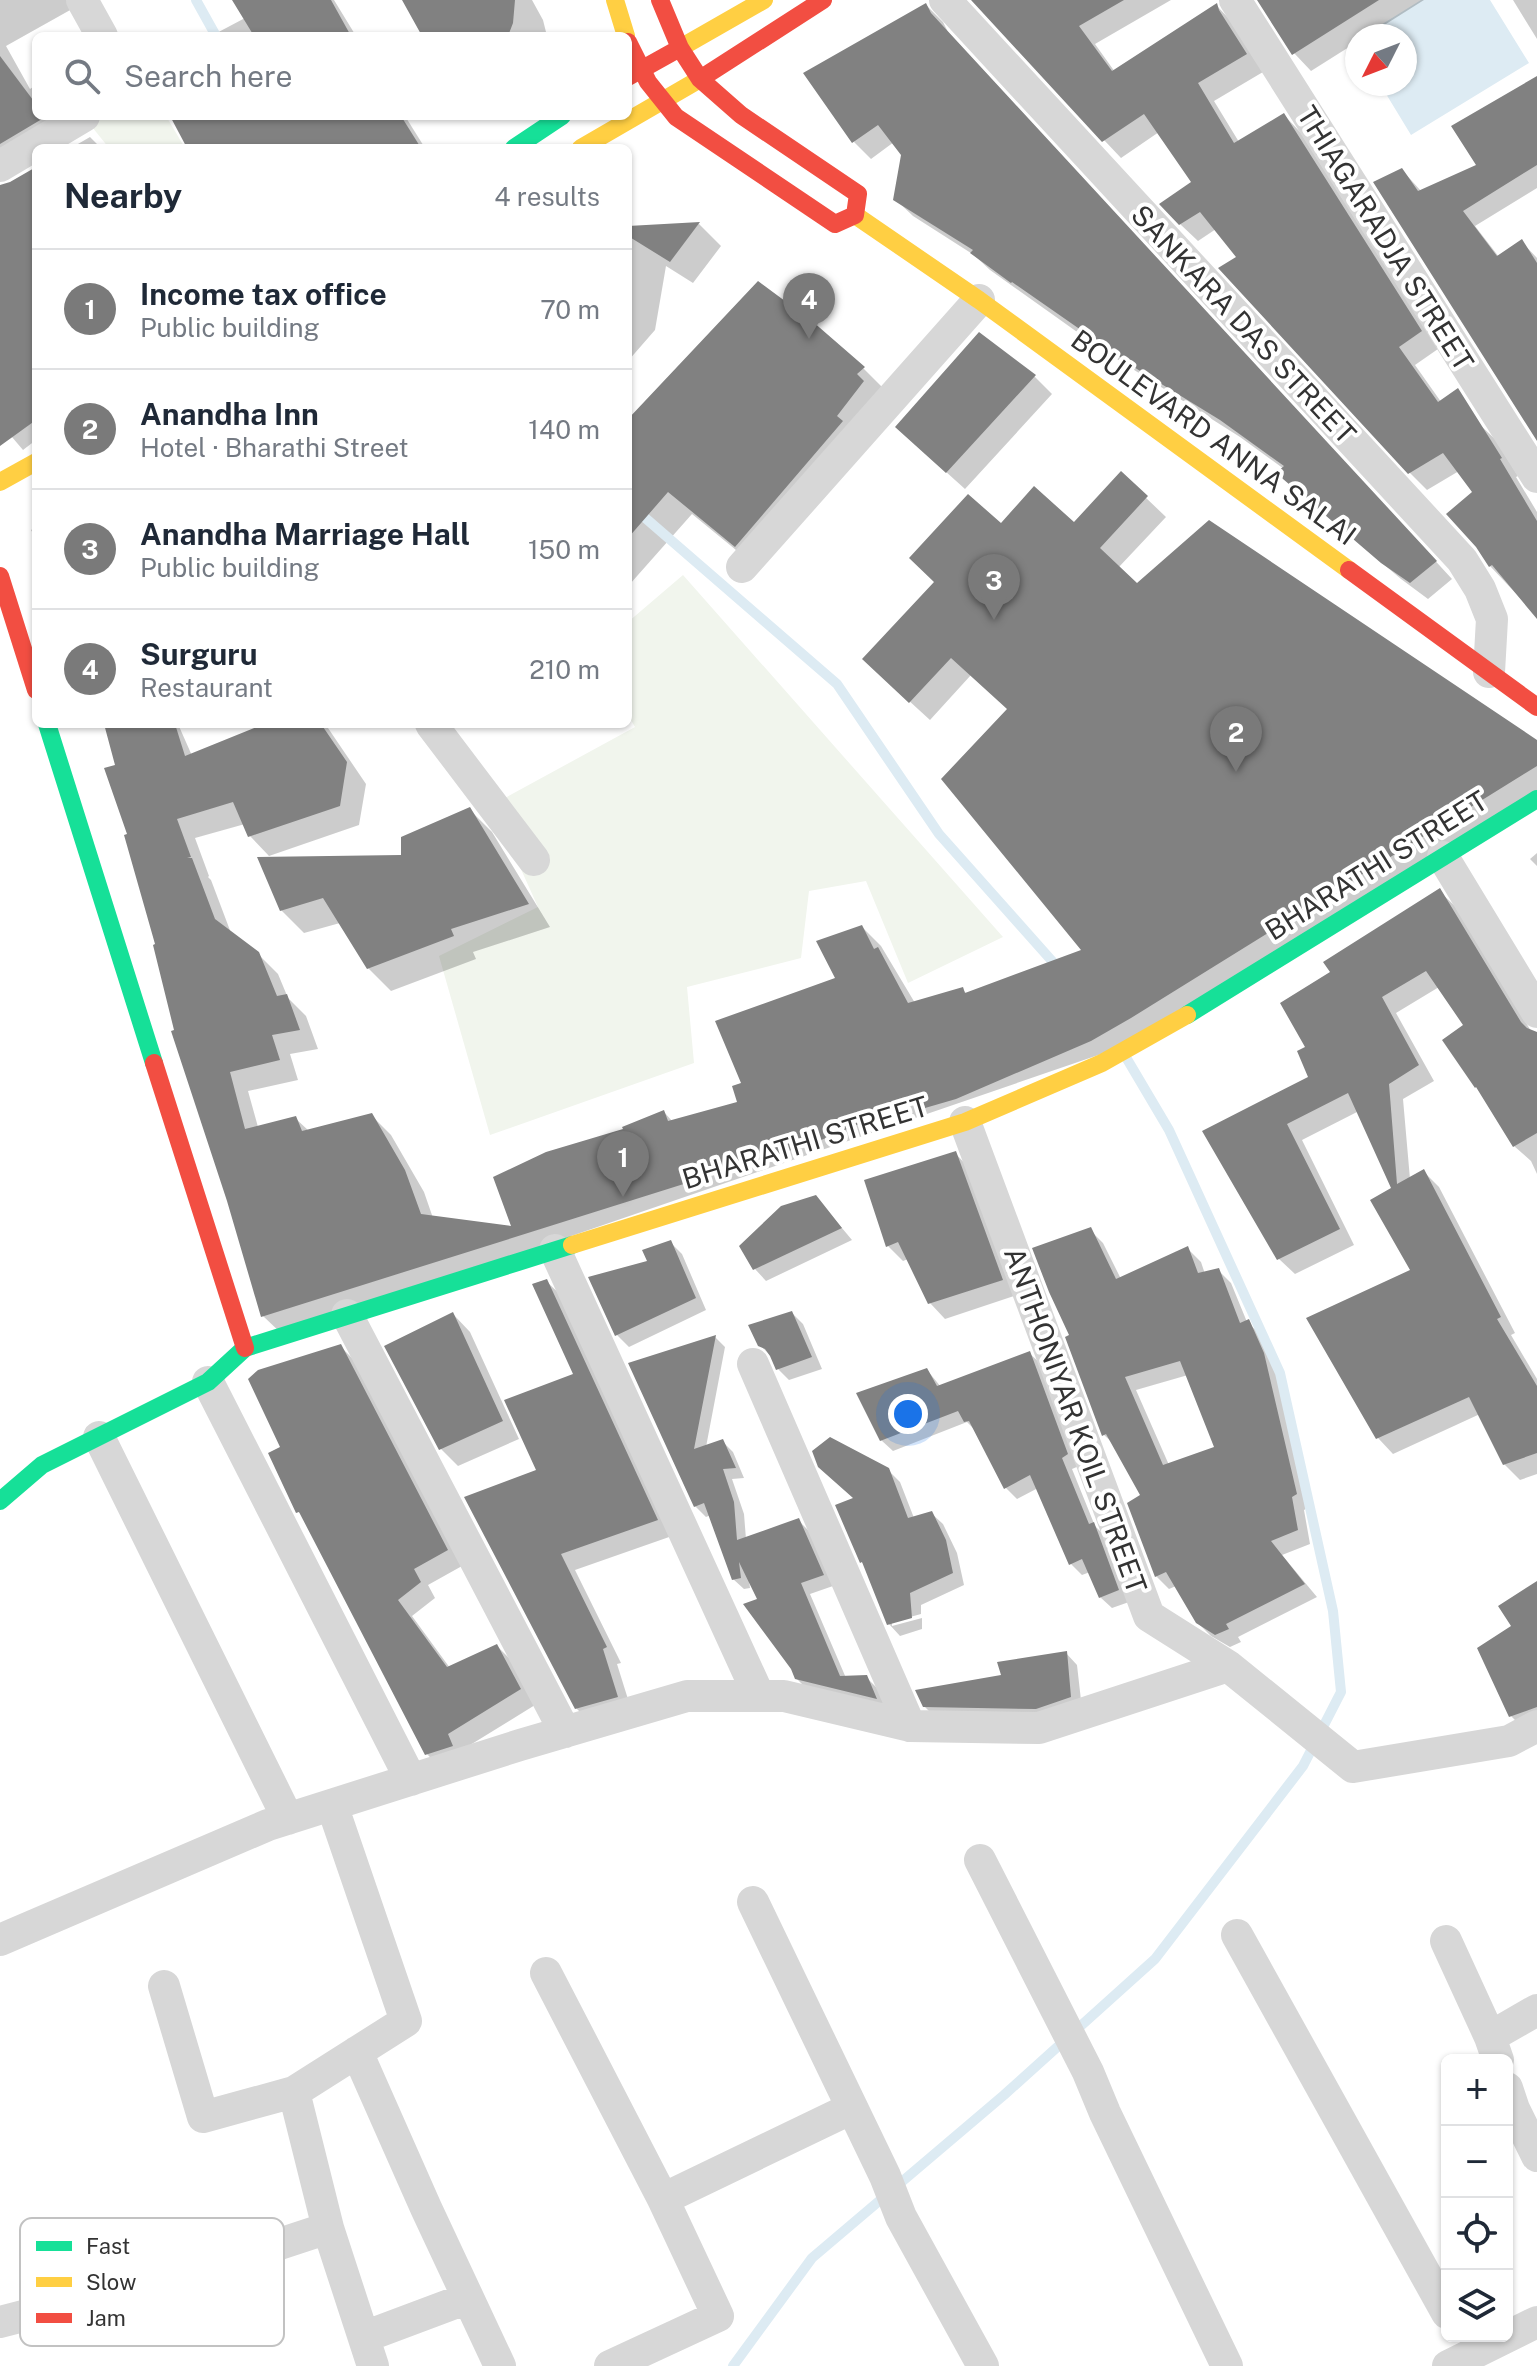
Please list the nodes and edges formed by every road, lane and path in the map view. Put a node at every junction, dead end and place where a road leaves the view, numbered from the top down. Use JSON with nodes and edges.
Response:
{"nodes":[{"id":1,"x":82,"y":0,"type":"edge"},
{"id":2,"x":615,"y":0,"type":"edge"},
{"id":3,"x":660,"y":0,"type":"edge"},
{"id":4,"x":764,"y":0,"type":"edge"},
{"id":5,"x":823,"y":0,"type":"edge"},
{"id":6,"x":945,"y":0,"type":"edge"},
{"id":7,"x":1235,"y":0,"type":"edge"},
{"id":8,"x":100,"y":32,"type":"edge"},
{"id":9,"x":625,"y":32,"type":"edge"},
{"id":10,"x":680,"y":48,"type":"junction"},
{"id":11,"x":634,"y":74,"type":"edge"},
{"id":12,"x":700,"y":79,"type":"junction"},
{"id":13,"x":660,"y":103,"type":"junction"},
{"id":14,"x":632,"y":119,"type":"edge"},
{"id":15,"x":77,"y":120,"type":"edge"},
{"id":16,"x":556,"y":120,"type":"edge"},
{"id":17,"x":630,"y":120,"type":"edge"},
{"id":18,"x":37,"y":144,"type":"edge"},
{"id":19,"x":520,"y":144,"type":"edge"},
{"id":20,"x":588,"y":144,"type":"edge"},
{"id":21,"x":32,"y":147,"type":"edge"},
{"id":22,"x":0,"y":166,"type":"edge"},
{"id":23,"x":855,"y":215,"type":"junction"},
{"id":24,"x":979,"y":300,"type":"junction"},
{"id":25,"x":32,"y":464,"type":"edge"},
{"id":26,"x":1537,"y":477,"type":"edge"},
{"id":27,"x":1,"y":479,"type":"edge"},
{"id":28,"x":742,"y":567,"type":"dead end"},
{"id":29,"x":0,"y":576,"type":"edge"},
{"id":30,"x":1489,"y":672,"type":"junction"},
{"id":31,"x":32,"y":677,"type":"edge"},
{"id":32,"x":1537,"y":707,"type":"edge"},
{"id":33,"x":48,"y":728,"type":"edge"},
{"id":34,"x":434,"y":728,"type":"edge"},
{"id":35,"x":1537,"y":799,"type":"edge"},
{"id":36,"x":1443,"y":857,"type":"junction"},
{"id":37,"x":534,"y":860,"type":"dead end"},
{"id":38,"x":1537,"y":1012,"type":"edge"},
{"id":39,"x":965,"y":1122,"type":"junction"},
{"id":40,"x":555,"y":1250,"type":"junction"},
{"id":41,"x":347,"y":1315,"type":"junction"},
{"id":42,"x":245,"y":1348,"type":"junction"},
{"id":43,"x":753,"y":1364,"type":"dead end"},
{"id":44,"x":208,"y":1382,"type":"junction"},
{"id":45,"x":99,"y":1437,"type":"junction"},
{"id":46,"x":0,"y":1501,"type":"edge"},
{"id":47,"x":1228,"y":1666,"type":"junction"},
{"id":48,"x":759,"y":1696,"type":"junction"},
{"id":49,"x":910,"y":1726,"type":"junction"},
{"id":50,"x":1537,"y":1726,"type":"edge"},
{"id":51,"x":565,"y":1732,"type":"junction"},
{"id":52,"x":411,"y":1780,"type":"junction"},
{"id":53,"x":332,"y":1805,"type":"junction"},
{"id":54,"x":288,"y":1819,"type":"junction"},
{"id":55,"x":980,"y":1860,"type":"dead end"},
{"id":56,"x":753,"y":1902,"type":"dead end"},
{"id":57,"x":1237,"y":1935,"type":"dead end"},
{"id":58,"x":0,"y":1940,"type":"edge"},
{"id":59,"x":1446,"y":1941,"type":"dead end"},
{"id":60,"x":546,"y":1973,"type":"dead end"},
{"id":61,"x":164,"y":1986,"type":"dead end"},
{"id":62,"x":1537,"y":2010,"type":"edge"},
{"id":63,"x":1494,"y":2048,"type":"edge"},
{"id":64,"x":357,"y":2052,"type":"junction"},
{"id":65,"x":294,"y":2092,"type":"junction"},
{"id":66,"x":1513,"y":2106,"type":"edge"},
{"id":67,"x":852,"y":2108,"type":"junction"},
{"id":68,"x":1537,"y":2156,"type":"edge"},
{"id":69,"x":663,"y":2199,"type":"junction"},
{"id":70,"x":328,"y":2228,"type":"junction"},
{"id":71,"x":284,"y":2242,"type":"edge"},
{"id":72,"x":468,"y":2298,"type":"junction"},
{"id":73,"x":1441,"y":2302,"type":"edge"},
{"id":74,"x":20,"y":2317,"type":"edge"},
{"id":75,"x":0,"y":2322,"type":"edge"},
{"id":76,"x":1537,"y":2322,"type":"edge"},
{"id":77,"x":368,"y":2351,"type":"edge"},
{"id":78,"x":1463,"y":2356,"type":"edge"},
{"id":79,"x":500,"y":2366,"type":"edge"},
{"id":80,"x":610,"y":2366,"type":"edge"},
{"id":81,"x":983,"y":2366,"type":"edge"},
{"id":82,"x":1227,"y":2366,"type":"edge"}],
"edges":[{"from":1,"to":8,"type":"street"},
{"from":2,"to":9,"type":"street"},
{"from":3,"to":10,"type":"street"},
{"from":4,"to":10,"type":"street"},
{"from":5,"to":12,"type":"street"},
{"from":6,"to":30,"type":"street","name":"SANKARA DAS STREET"},
{"from":7,"to":26,"type":"street","name":"THIAGARADJA STREET"},
{"from":10,"to":11,"type":"street"},
{"from":10,"to":12,"type":"street"},
{"from":11,"to":13,"type":"street"},
{"from":12,"to":13,"type":"street"},
{"from":12,"to":23,"type":"street"},
{"from":13,"to":14,"type":"street"},
{"from":13,"to":23,"type":"street"},
{"from":15,"to":18,"type":"street"},
{"from":16,"to":19,"type":"street"},
{"from":17,"to":20,"type":"street"},
{"from":21,"to":22,"type":"street"},
{"from":23,"to":24,"type":"street","name":"BOULEVARD ANNA SALAI"},
{"from":24,"to":28,"type":"street"},
{"from":24,"to":30,"type":"street","name":"BOULEVARD ANNA SALAI"},
{"from":25,"to":27,"type":"street"},
{"from":29,"to":31,"type":"street"},
{"from":30,"to":32,"type":"street","name":"BOULEVARD ANNA SALAI"},
{"from":33,"to":42,"type":"street"},
{"from":34,"to":37,"type":"street"},
{"from":35,"to":36,"type":"street","name":"BHARATHI STREET"},
{"from":36,"to":38,"type":"street"},
{"from":36,"to":39,"type":"street","name":"BHARATHI STREET"},
{"from":39,"to":40,"type":"street","name":"BHARATHI STREET"},
{"from":39,"to":47,"type":"street","name":"ANTHONIYAR KOIL STREET"},
{"from":40,"to":41,"type":"street","name":"BHARATHI STREET"},
{"from":40,"to":48,"type":"street"},
{"from":41,"to":42,"type":"street","name":"BHARATHI STREET"},
{"from":41,"to":51,"type":"street"},
{"from":42,"to":44,"type":"street"},
{"from":43,"to":49,"type":"street"},
{"from":44,"to":45,"type":"street"},
{"from":44,"to":52,"type":"street"},
{"from":45,"to":46,"type":"street"},
{"from":45,"to":54,"type":"street"},
{"from":47,"to":49,"type":"street"},
{"from":47,"to":50,"type":"street","name":"ANTHONIYAR KOIL STREET"},
{"from":48,"to":49,"type":"street"},
{"from":48,"to":51,"type":"street"},
{"from":51,"to":52,"type":"street"},
{"from":52,"to":53,"type":"street"},
{"from":53,"to":54,"type":"street"},
{"from":53,"to":64,"type":"street"},
{"from":54,"to":58,"type":"street"},
{"from":55,"to":82,"type":"street"},
{"from":56,"to":67,"type":"street"},
{"from":57,"to":73,"type":"street"},
{"from":59,"to":63,"type":"street"},
{"from":60,"to":69,"type":"street"},
{"from":61,"to":65,"type":"street"},
{"from":62,"to":63,"type":"street"},
{"from":64,"to":65,"type":"street"},
{"from":64,"to":72,"type":"street"},
{"from":65,"to":70,"type":"street"},
{"from":66,"to":68,"type":"street"},
{"from":67,"to":69,"type":"street"},
{"from":67,"to":81,"type":"street"},
{"from":69,"to":80,"type":"street"},
{"from":70,"to":71,"type":"street"},
{"from":70,"to":77,"type":"street"},
{"from":72,"to":77,"type":"street"},
{"from":72,"to":79,"type":"street"},
{"from":74,"to":75,"type":"street"},
{"from":76,"to":78,"type":"street"}]}
